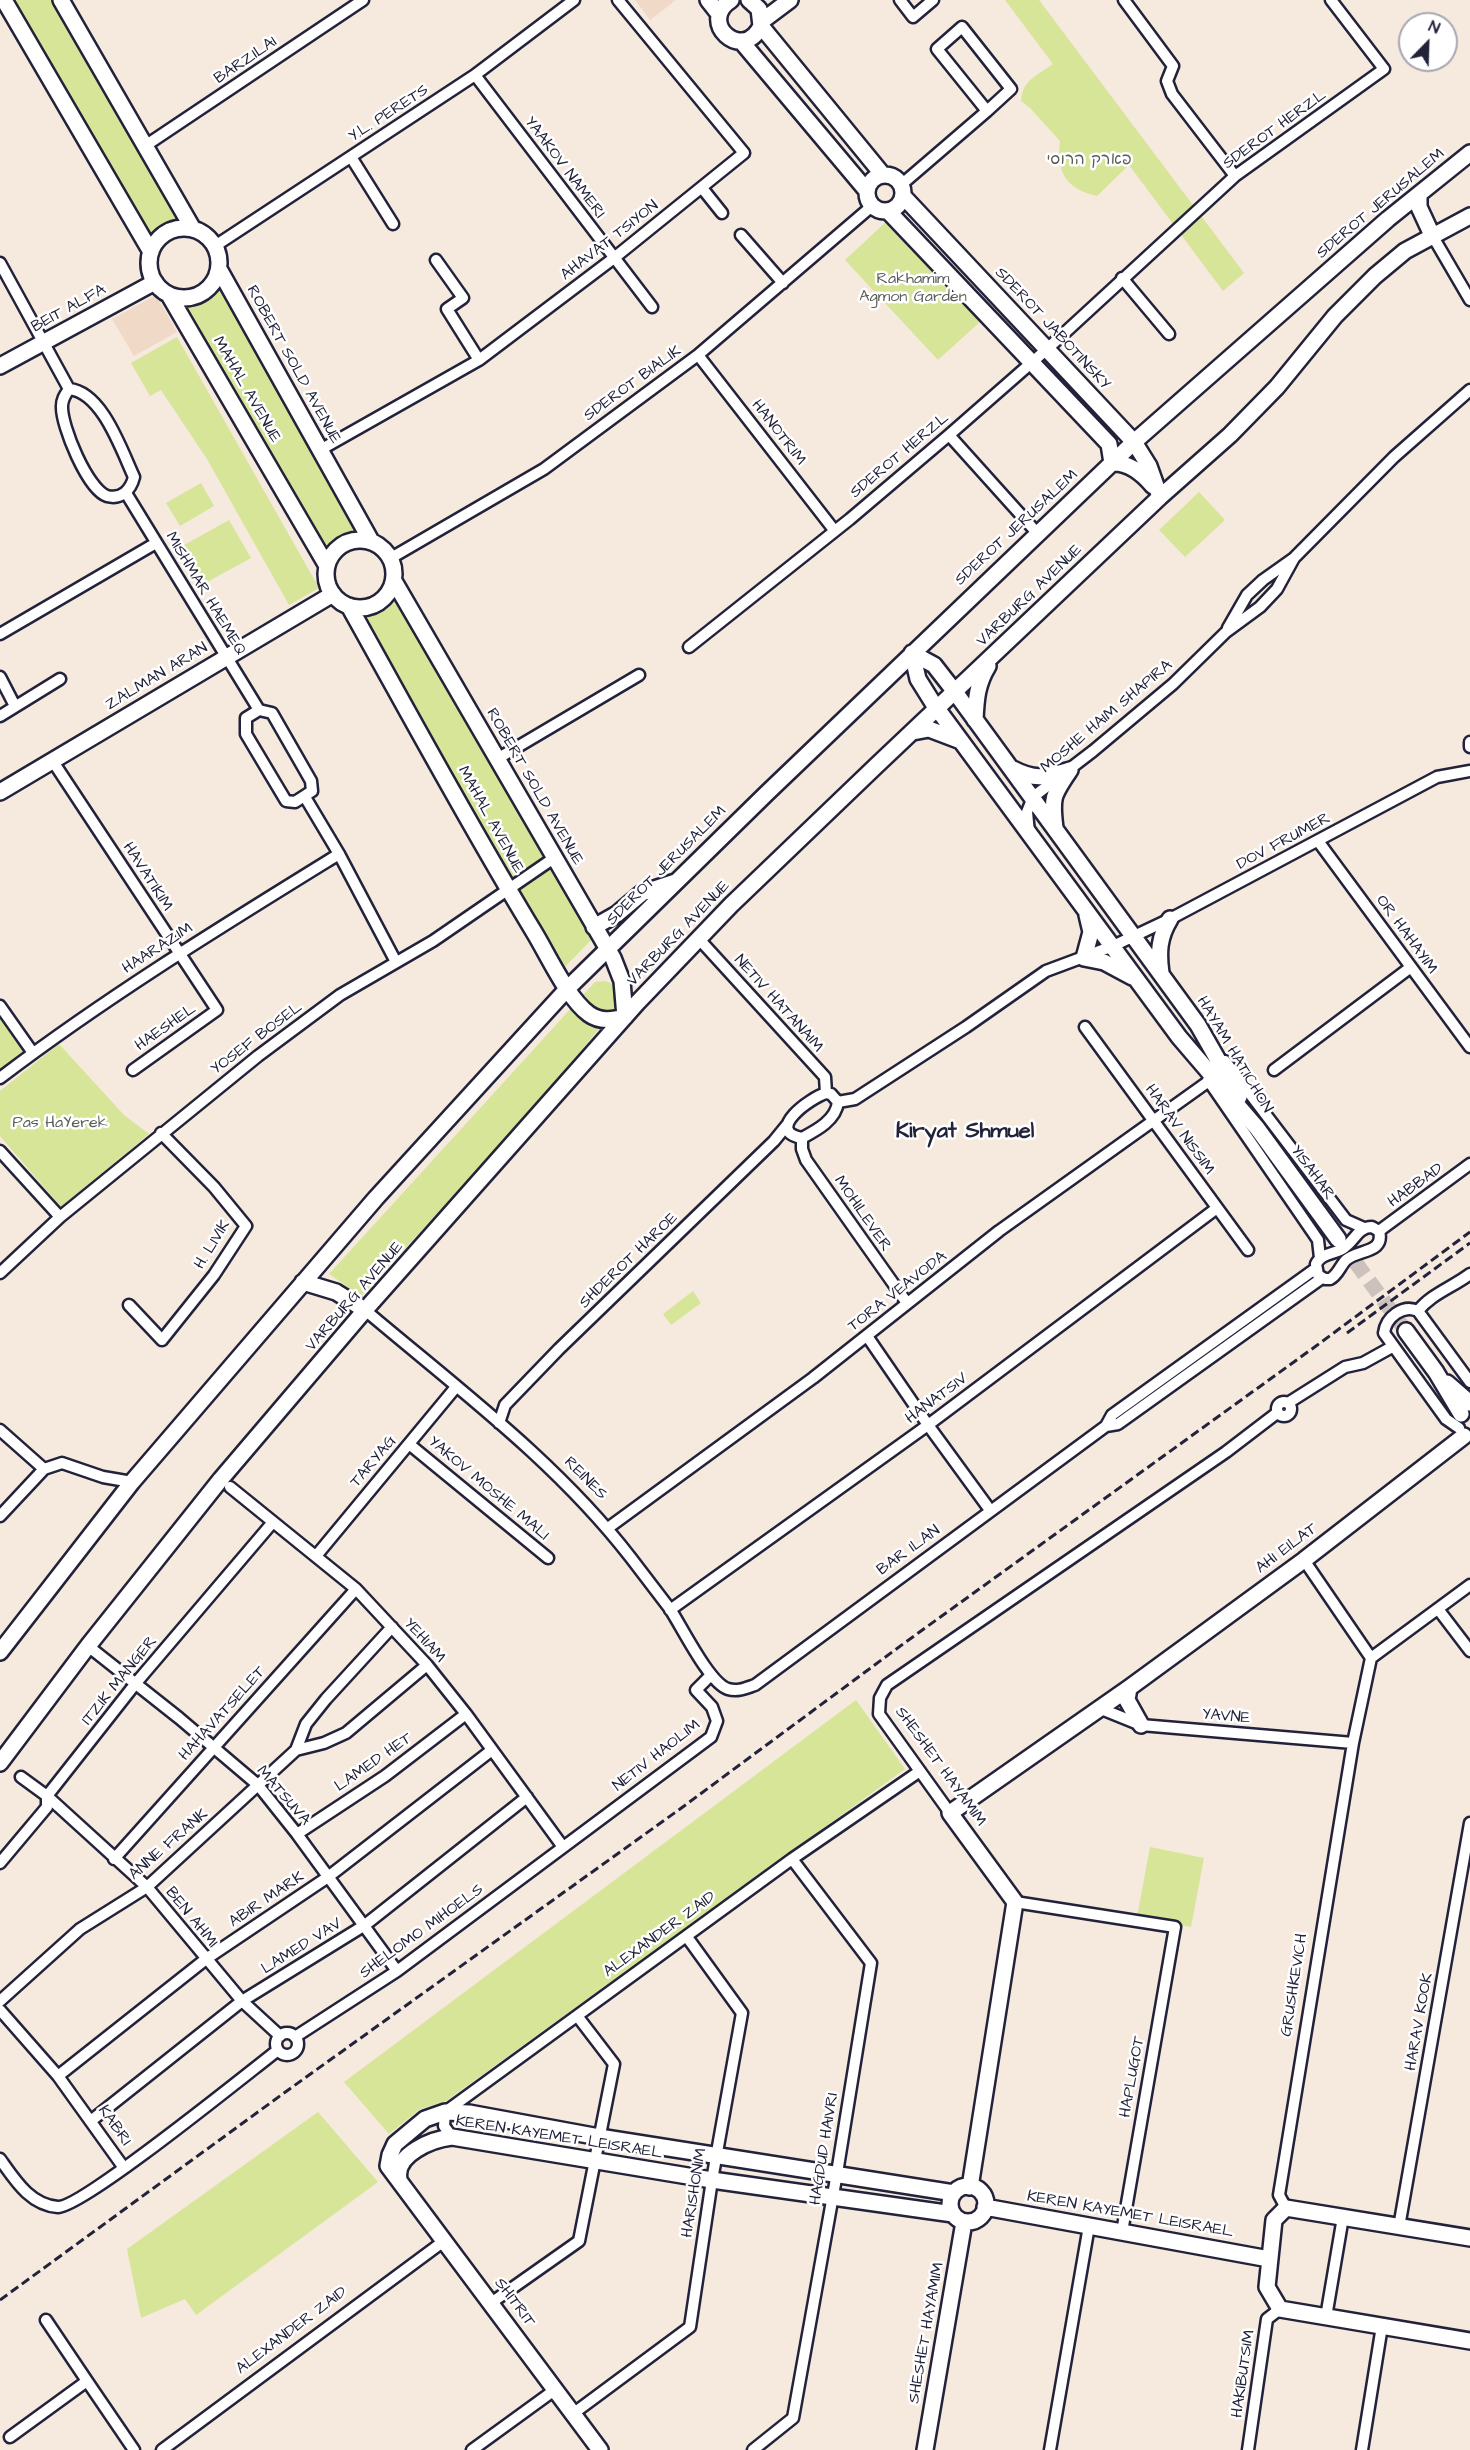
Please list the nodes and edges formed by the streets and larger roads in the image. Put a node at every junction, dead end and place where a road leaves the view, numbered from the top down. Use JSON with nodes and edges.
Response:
{"nodes":[{"id":1,"x":4,"y":0,"type":"edge"},
{"id":2,"x":61,"y":0,"type":"edge"},
{"id":3,"x":363,"y":0,"type":"edge"},
{"id":4,"x":574,"y":0,"type":"edge"},
{"id":5,"x":618,"y":0,"type":"edge"},
{"id":6,"x":708,"y":0,"type":"edge"},
{"id":7,"x":731,"y":0,"type":"edge"},
{"id":8,"x":790,"y":0,"type":"edge"},
{"id":9,"x":900,"y":0,"type":"edge"},
{"id":10,"x":933,"y":0,"type":"edge"},
{"id":11,"x":1124,"y":0,"type":"edge"},
{"id":12,"x":1331,"y":0,"type":"edge"},
{"id":13,"x":755,"y":1,"type":"edge"},
{"id":14,"x":719,"y":14,"type":"junction"},
{"id":15,"x":761,"y":23,"type":"junction"},
{"id":16,"x":741,"y":41,"type":"junction"},
{"id":17,"x":475,"y":75,"type":"junction"},
{"id":18,"x":987,"y":111,"type":"junction"},
{"id":19,"x":145,"y":146,"type":"junction"},
{"id":20,"x":1470,"y":153,"type":"edge"},
{"id":21,"x":351,"y":157,"type":"junction"},
{"id":22,"x":883,"y":176,"type":"junction"},
{"id":23,"x":1235,"y":176,"type":"junction"},
{"id":24,"x":702,"y":188,"type":"junction"},
{"id":25,"x":867,"y":191,"type":"junction"},
{"id":26,"x":902,"y":191,"type":"junction"},
{"id":27,"x":1419,"y":194,"type":"junction"},
{"id":28,"x":872,"y":206,"type":"junction"},
{"id":29,"x":888,"y":211,"type":"junction"},
{"id":30,"x":722,"y":213,"type":"dead end"},
{"id":31,"x":1470,"y":216,"type":"edge"},
{"id":32,"x":393,"y":224,"type":"dead end"},
{"id":33,"x":193,"y":229,"type":"junction"},
{"id":34,"x":741,"y":235,"type":"dead end"},
{"id":35,"x":1432,"y":235,"type":"junction"},
{"id":36,"x":215,"y":246,"type":"junction"},
{"id":37,"x":151,"y":252,"type":"junction"},
{"id":38,"x":614,"y":258,"type":"junction"},
{"id":39,"x":436,"y":260,"type":"dead end"},
{"id":40,"x":0,"y":263,"type":"edge"},
{"id":41,"x":219,"y":269,"type":"junction"},
{"id":42,"x":1122,"y":278,"type":"junction"},
{"id":43,"x":155,"y":282,"type":"junction"},
{"id":44,"x":783,"y":283,"type":"junction"},
{"id":45,"x":170,"y":294,"type":"junction"},
{"id":46,"x":1470,"y":300,"type":"edge"},
{"id":47,"x":652,"y":307,"type":"dead end"},
{"id":48,"x":1169,"y":334,"type":"dead end"},
{"id":49,"x":45,"y":343,"type":"junction"},
{"id":50,"x":1046,"y":350,"type":"junction"},
{"id":51,"x":698,"y":355,"type":"junction"},
{"id":52,"x":479,"y":360,"type":"junction"},
{"id":53,"x":1031,"y":363,"type":"junction"},
{"id":54,"x":0,"y":366,"type":"edge"},
{"id":55,"x":69,"y":389,"type":"junction"},
{"id":56,"x":1470,"y":390,"type":"edge"},
{"id":57,"x":1119,"y":426,"type":"junction"},
{"id":58,"x":1150,"y":429,"type":"junction"},
{"id":59,"x":949,"y":435,"type":"junction"},
{"id":60,"x":1134,"y":442,"type":"junction"},
{"id":61,"x":320,"y":450,"type":"junction"},
{"id":62,"x":1112,"y":463,"type":"junction"},
{"id":63,"x":126,"y":493,"type":"junction"},
{"id":64,"x":1159,"y":494,"type":"junction"},
{"id":65,"x":834,"y":530,"type":"junction"},
{"id":66,"x":1038,"y":534,"type":"junction"},
{"id":67,"x":371,"y":541,"type":"junction"},
{"id":68,"x":156,"y":543,"type":"junction"},
{"id":69,"x":391,"y":558,"type":"junction"},
{"id":70,"x":1294,"y":558,"type":"junction"},
{"id":71,"x":327,"y":566,"type":"junction"},
{"id":72,"x":1263,"y":580,"type":"junction"},
{"id":73,"x":394,"y":581,"type":"junction"},
{"id":74,"x":1276,"y":589,"type":"junction"},
{"id":75,"x":333,"y":594,"type":"junction"},
{"id":76,"x":1247,"y":595,"type":"junction"},
{"id":77,"x":349,"y":606,"type":"junction"},
{"id":78,"x":1260,"y":607,"type":"junction"},
{"id":79,"x":1226,"y":632,"type":"junction"},
{"id":80,"x":0,"y":634,"type":"edge"},
{"id":81,"x":689,"y":647,"type":"dead end"},
{"id":82,"x":912,"y":653,"type":"junction"},
{"id":83,"x":994,"y":655,"type":"junction"},
{"id":84,"x":226,"y":657,"type":"junction"},
{"id":85,"x":639,"y":675,"type":"dead end"},
{"id":86,"x":0,"y":677,"type":"edge"},
{"id":87,"x":60,"y":679,"type":"dead end"},
{"id":88,"x":955,"y":692,"type":"junction"},
{"id":89,"x":15,"y":706,"type":"junction"},
{"id":90,"x":938,"y":709,"type":"junction"},
{"id":91,"x":259,"y":710,"type":"junction"},
{"id":92,"x":0,"y":716,"type":"edge"},
{"id":93,"x":975,"y":720,"type":"junction"},
{"id":94,"x":912,"y":732,"type":"junction"},
{"id":95,"x":960,"y":740,"type":"junction"},
{"id":96,"x":1470,"y":742,"type":"edge"},
{"id":97,"x":1470,"y":747,"type":"edge"},
{"id":98,"x":497,"y":759,"type":"junction"},
{"id":99,"x":52,"y":760,"type":"junction"},
{"id":100,"x":1010,"y":768,"type":"junction"},
{"id":101,"x":1070,"y":770,"type":"junction"},
{"id":102,"x":1470,"y":771,"type":"edge"},
{"id":103,"x":0,"y":792,"type":"edge"},
{"id":104,"x":305,"y":797,"type":"junction"},
{"id":105,"x":1033,"y":798,"type":"junction"},
{"id":106,"x":1055,"y":828,"type":"junction"},
{"id":107,"x":1029,"y":833,"type":"junction"},
{"id":108,"x":1318,"y":841,"type":"junction"},
{"id":109,"x":339,"y":854,"type":"junction"},
{"id":110,"x":554,"y":858,"type":"junction"},
{"id":111,"x":678,"y":881,"type":"junction"},
{"id":112,"x":508,"y":890,"type":"junction"},
{"id":113,"x":1083,"y":905,"type":"junction"},
{"id":114,"x":1170,"y":920,"type":"junction"},
{"id":115,"x":594,"y":927,"type":"junction"},
{"id":116,"x":1135,"y":936,"type":"junction"},
{"id":117,"x":699,"y":939,"type":"junction"},
{"id":118,"x":1113,"y":946,"type":"junction"},
{"id":119,"x":608,"y":950,"type":"junction"},
{"id":120,"x":179,"y":953,"type":"junction"},
{"id":121,"x":1084,"y":958,"type":"junction"},
{"id":122,"x":396,"y":962,"type":"junction"},
{"id":123,"x":552,"y":962,"type":"junction"},
{"id":124,"x":1411,"y":967,"type":"junction"},
{"id":125,"x":1161,"y":973,"type":"junction"},
{"id":126,"x":568,"y":988,"type":"junction"},
{"id":127,"x":1144,"y":990,"type":"junction"},
{"id":128,"x":0,"y":1006,"type":"edge"},
{"id":129,"x":216,"y":1010,"type":"joint"},
{"id":130,"x":548,"y":1011,"type":"junction"},
{"id":131,"x":625,"y":1017,"type":"junction"},
{"id":132,"x":1198,"y":1025,"type":"junction"},
{"id":133,"x":1085,"y":1028,"type":"dead end"},
{"id":134,"x":1179,"y":1037,"type":"junction"},
{"id":135,"x":1470,"y":1047,"type":"edge"},
{"id":136,"x":33,"y":1053,"type":"junction"},
{"id":137,"x":134,"y":1070,"type":"dead end"},
{"id":138,"x":1274,"y":1070,"type":"dead end"},
{"id":139,"x":0,"y":1078,"type":"edge"},
{"id":140,"x":1209,"y":1081,"type":"junction"},
{"id":141,"x":826,"y":1092,"type":"junction"},
{"id":142,"x":838,"y":1102,"type":"junction"},
{"id":143,"x":1154,"y":1121,"type":"junction"},
{"id":144,"x":787,"y":1125,"type":"junction"},
{"id":145,"x":1257,"y":1128,"type":"junction"},
{"id":146,"x":161,"y":1133,"type":"junction"},
{"id":147,"x":802,"y":1138,"type":"junction"},
{"id":148,"x":0,"y":1151,"type":"edge"},
{"id":149,"x":1470,"y":1164,"type":"edge"},
{"id":150,"x":1217,"y":1208,"type":"junction"},
{"id":151,"x":60,"y":1217,"type":"junction"},
{"id":152,"x":1364,"y":1228,"type":"junction"},
{"id":153,"x":1379,"y":1231,"type":"junction"},
{"id":154,"x":1338,"y":1239,"type":"tunnel mouth"},
{"id":155,"x":1248,"y":1250,"type":"dead end"},
{"id":156,"x":1320,"y":1258,"type":"junction"},
{"id":157,"x":0,"y":1273,"type":"edge"},
{"id":158,"x":1318,"y":1273,"type":"junction"},
{"id":159,"x":1470,"y":1274,"type":"edge"},
{"id":160,"x":303,"y":1282,"type":"junction"},
{"id":161,"x":907,"y":1304,"type":"junction"},
{"id":162,"x":129,"y":1305,"type":"dead end"},
{"id":163,"x":365,"y":1310,"type":"junction"},
{"id":164,"x":1418,"y":1311,"type":"junction"},
{"id":165,"x":383,"y":1325,"type":"junction"},
{"id":166,"x":352,"y":1326,"type":"junction"},
{"id":167,"x":1406,"y":1331,"type":"tunnel mouth"},
{"id":168,"x":867,"y":1336,"type":"junction"},
{"id":169,"x":1392,"y":1347,"type":"junction"},
{"id":170,"x":1470,"y":1382,"type":"edge"},
{"id":171,"x":456,"y":1387,"type":"junction"},
{"id":172,"x":1466,"y":1421,"type":"edge"},
{"id":173,"x":498,"y":1422,"type":"junction"},
{"id":174,"x":928,"y":1425,"type":"junction"},
{"id":175,"x":0,"y":1430,"type":"edge"},
{"id":176,"x":409,"y":1444,"type":"junction"},
{"id":177,"x":44,"y":1469,"type":"junction"},
{"id":178,"x":132,"y":1482,"type":"junction"},
{"id":179,"x":230,"y":1487,"type":"dead end"},
{"id":180,"x":990,"y":1510,"type":"junction"},
{"id":181,"x":0,"y":1516,"type":"edge"},
{"id":182,"x":273,"y":1522,"type":"junction"},
{"id":183,"x":608,"y":1528,"type":"junction"},
{"id":184,"x":316,"y":1556,"type":"junction"},
{"id":185,"x":548,"y":1558,"type":"dead end"},
{"id":186,"x":1304,"y":1560,"type":"junction"},
{"id":187,"x":1470,"y":1585,"type":"edge"},
{"id":188,"x":356,"y":1589,"type":"junction"},
{"id":189,"x":1438,"y":1609,"type":"junction"},
{"id":190,"x":670,"y":1610,"type":"junction"},
{"id":191,"x":392,"y":1627,"type":"junction"},
{"id":192,"x":87,"y":1646,"type":"junction"},
{"id":193,"x":1470,"y":1651,"type":"edge"},
{"id":194,"x":0,"y":1652,"type":"edge"},
{"id":195,"x":1371,"y":1658,"type":"junction"},
{"id":196,"x":427,"y":1665,"type":"junction"},
{"id":197,"x":711,"y":1675,"type":"junction"},
{"id":198,"x":136,"y":1683,"type":"junction"},
{"id":199,"x":1129,"y":1688,"type":"junction"},
{"id":200,"x":727,"y":1689,"type":"joint"},
{"id":201,"x":1099,"y":1708,"type":"junction"},
{"id":202,"x":466,"y":1714,"type":"junction"},
{"id":203,"x":1141,"y":1725,"type":"junction"},
{"id":204,"x":1353,"y":1743,"type":"junction"},
{"id":205,"x":213,"y":1747,"type":"junction"},
{"id":206,"x":296,"y":1750,"type":"junction"},
{"id":207,"x":492,"y":1750,"type":"junction"},
{"id":208,"x":0,"y":1763,"type":"edge"},
{"id":209,"x":920,"y":1771,"type":"junction"},
{"id":210,"x":21,"y":1777,"type":"dead end"},
{"id":211,"x":258,"y":1785,"type":"junction"},
{"id":212,"x":46,"y":1796,"type":"junction"},
{"id":213,"x":527,"y":1797,"type":"junction"},
{"id":214,"x":950,"y":1813,"type":"junction"},
{"id":215,"x":1470,"y":1822,"type":"edge"},
{"id":216,"x":297,"y":1834,"type":"junction"},
{"id":217,"x":563,"y":1847,"type":"junction"},
{"id":218,"x":114,"y":1859,"type":"junction"},
{"id":219,"x":792,"y":1859,"type":"junction"},
{"id":220,"x":0,"y":1863,"type":"edge"},
{"id":221,"x":328,"y":1877,"type":"junction"},
{"id":222,"x":147,"y":1887,"type":"junction"},
{"id":223,"x":1015,"y":1902,"type":"junction"},
{"id":224,"x":365,"y":1925,"type":"junction"},
{"id":225,"x":687,"y":1937,"type":"junction"},
{"id":226,"x":206,"y":1959,"type":"junction"},
{"id":227,"x":397,"y":1971,"type":"junction"},
{"id":228,"x":0,"y":2001,"type":"edge"},
{"id":229,"x":242,"y":2001,"type":"junction"},
{"id":230,"x":0,"y":2010,"type":"edge"},
{"id":231,"x":578,"y":2017,"type":"junction"},
{"id":232,"x":280,"y":2036,"type":"junction"},
{"id":233,"x":295,"y":2037,"type":"junction"},
{"id":234,"x":278,"y":2050,"type":"junction"},
{"id":235,"x":58,"y":2076,"type":"junction"},
{"id":236,"x":445,"y":2112,"type":"junction"},
{"id":237,"x":92,"y":2120,"type":"junction"},
{"id":238,"x":452,"y":2137,"type":"junction"},
{"id":239,"x":598,"y":2137,"type":"junction"},
{"id":240,"x":716,"y":2155,"type":"junction"},
{"id":241,"x":0,"y":2159,"type":"edge"},
{"id":242,"x":594,"y":2162,"type":"junction"},
{"id":243,"x":124,"y":2168,"type":"junction"},
{"id":244,"x":837,"y":2173,"type":"junction"},
{"id":245,"x":399,"y":2179,"type":"junction"},
{"id":246,"x":712,"y":2180,"type":"junction"},
{"id":247,"x":970,"y":2187,"type":"junction"},
{"id":248,"x":954,"y":2193,"type":"junction"},
{"id":249,"x":833,"y":2197,"type":"junction"},
{"id":250,"x":985,"y":2207,"type":"junction"},
{"id":251,"x":1287,"y":2208,"type":"junction"},
{"id":252,"x":1343,"y":2217,"type":"junction"},
{"id":253,"x":958,"y":2218,"type":"junction"},
{"id":254,"x":1089,"y":2226,"type":"junction"},
{"id":255,"x":1399,"y":2226,"type":"junction"},
{"id":256,"x":1122,"y":2232,"type":"junction"},
{"id":257,"x":1470,"y":2238,"type":"edge"},
{"id":258,"x":444,"y":2241,"type":"junction"},
{"id":259,"x":1269,"y":2259,"type":"junction"},
{"id":260,"x":491,"y":2303,"type":"junction"},
{"id":261,"x":1281,"y":2309,"type":"junction"},
{"id":262,"x":1326,"y":2317,"type":"junction"},
{"id":263,"x":46,"y":2320,"type":"dead end"},
{"id":264,"x":1382,"y":2326,"type":"junction"},
{"id":265,"x":1470,"y":2341,"type":"edge"},
{"id":266,"x":87,"y":2382,"type":"junction"},
{"id":267,"x":556,"y":2389,"type":"junction"},
{"id":268,"x":574,"y":2413,"type":"junction"},
{"id":269,"x":10,"y":2437,"type":"dead end"},
{"id":270,"x":134,"y":2450,"type":"edge"},
{"id":271,"x":162,"y":2450,"type":"edge"},
{"id":272,"x":472,"y":2450,"type":"edge"},
{"id":273,"x":600,"y":2450,"type":"edge"},
{"id":274,"x":753,"y":2450,"type":"edge"},
{"id":275,"x":925,"y":2450,"type":"edge"},
{"id":276,"x":1050,"y":2450,"type":"edge"},
{"id":277,"x":1248,"y":2450,"type":"edge"},
{"id":278,"x":1362,"y":2450,"type":"edge"}],
"edges":[{"from":1,"to":37,"type":"street"},
{"from":2,"to":19,"type":"street"},
{"from":3,"to":19,"type":"street","name":"BARZILAI"},
{"from":4,"to":17,"type":"street","name":"Y.L. PERETS"},
{"from":5,"to":24,"type":"street","name":"AHAVAT TSIYON"},
{"from":6,"to":14,"type":"street"},
{"from":7,"to":14,"type":"street"},
{"from":8,"to":15,"type":"street"},
{"from":9,"to":10,"type":"street"},
{"from":11,"to":23,"type":"street"},
{"from":12,"to":23,"type":"street","name":"SDEROT HERZL"},
{"from":13,"to":15,"type":"street"},
{"from":14,"to":16,"type":"street"},
{"from":15,"to":16,"type":"street"},
{"from":15,"to":22,"type":"street"},
{"from":16,"to":25,"type":"street"},
{"from":17,"to":21,"type":"street","name":"Y.L. PERETS"},
{"from":17,"to":38,"type":"street","name":"YAAKOV NAMERI"},
{"from":18,"to":18,"type":"street"},
{"from":18,"to":26,"type":"street"},
{"from":19,"to":33,"type":"street"},
{"from":20,"to":27,"type":"street","name":"SDEROT JERUSALEM"},
{"from":21,"to":32,"type":"street"},
{"from":21,"to":36,"type":"street","name":"Y.L. PERETS"},
{"from":22,"to":25,"type":"street"},
{"from":22,"to":26,"type":"street"},
{"from":23,"to":42,"type":"street","name":"SDEROT HERZL"},
{"from":24,"to":30,"type":"street"},
{"from":24,"to":38,"type":"street","name":"AHAVAT TSIYON"},
{"from":25,"to":28,"type":"street"},
{"from":26,"to":29,"type":"street"},
{"from":26,"to":50,"type":"street","name":"SDEROT JABOTINSKY"},
{"from":27,"to":35,"type":"street"},
{"from":27,"to":58,"type":"street","name":"SDEROT JERUSALEM"},
{"from":28,"to":29,"type":"street"},
{"from":28,"to":44,"type":"street","name":"SDEROT BIALIK"},
{"from":29,"to":53,"type":"street"},
{"from":31,"to":35,"type":"street","name":"VARBURG AVENUE"},
{"from":33,"to":36,"type":"street"},
{"from":33,"to":37,"type":"street"},
{"from":34,"to":44,"type":"street"},
{"from":35,"to":46,"type":"street"},
{"from":35,"to":64,"type":"street","name":"VARBURG AVENUE"},
{"from":36,"to":41,"type":"street"},
{"from":37,"to":43,"type":"street"},
{"from":38,"to":47,"type":"street","name":"YAAKOV NAMERI"},
{"from":38,"to":52,"type":"street","name":"AHAVAT TSIYON"},
{"from":39,"to":52,"type":"street"},
{"from":40,"to":49,"type":"street"},
{"from":41,"to":45,"type":"street"},
{"from":41,"to":61,"type":"street","name":"ROBERT SOLD AVENUE"},
{"from":42,"to":48,"type":"street"},
{"from":42,"to":50,"type":"street","name":"SDEROT HERZL"},
{"from":43,"to":45,"type":"street"},
{"from":43,"to":49,"type":"street","name":"BEIT ALFA"},
{"from":44,"to":51,"type":"street","name":"SDEROT BIALIK"},
{"from":45,"to":71,"type":"street","name":"MAHAL AVENUE"},
{"from":49,"to":54,"type":"street","name":"BEIT ALFA"},
{"from":49,"to":55,"type":"street"},
{"from":50,"to":53,"type":"street","name":"SDEROT HERZL"},
{"from":50,"to":57,"type":"street","name":"SDEROT JABOTINSKY"},
{"from":51,"to":65,"type":"street","name":"HANOTRIM"},
{"from":51,"to":69,"type":"street","name":"SDEROT BIALIK"},
{"from":52,"to":61,"type":"street","name":"AHAVAT TSIYON"},
{"from":53,"to":59,"type":"street","name":"SDEROT HERZL"},
{"from":53,"to":62,"type":"street"},
{"from":55,"to":63,"type":"street"},
{"from":55,"to":63,"type":"street"},
{"from":56,"to":70,"type":"street","name":"MOSHE HAIM SHAPIRA"},
{"from":57,"to":58,"type":"street"},
{"from":57,"to":60,"type":"street","name":"SDEROT JABOTINSKY"},
{"from":58,"to":60,"type":"street","name":"SDEROT JERUSALEM"},
{"from":59,"to":65,"type":"street","name":"SDEROT HERZL"},
{"from":59,"to":66,"type":"street"},
{"from":60,"to":62,"type":"street","name":"SDEROT JERUSALEM"},
{"from":60,"to":64,"type":"street","name":"SDEROT JABOTINSKY"},
{"from":61,"to":67,"type":"street","name":"ROBERT SOLD AVENUE"},
{"from":62,"to":64,"type":"street"},
{"from":62,"to":66,"type":"street","name":"SDEROT JERUSALEM"},
{"from":63,"to":68,"type":"street","name":"MISHMAR HAEMEQ"},
{"from":64,"to":83,"type":"street","name":"VARBURG AVENUE"},
{"from":65,"to":81,"type":"street","name":"SDEROT HERZL"},
{"from":66,"to":82,"type":"street","name":"SDEROT JERUSALEM"},
{"from":67,"to":69,"type":"street"},
{"from":67,"to":71,"type":"street"},
{"from":68,"to":80,"type":"street"},
{"from":68,"to":84,"type":"street","name":"MISHMAR HAEMEQ"},
{"from":69,"to":73,"type":"street"},
{"from":70,"to":72,"type":"street","name":"MOSHE HAIM SHAPIRA"},
{"from":70,"to":74,"type":"street","name":"MOSHE HAIM SHAPIRA"},
{"from":71,"to":75,"type":"street"},
{"from":72,"to":74,"type":"street"},
{"from":72,"to":76,"type":"street","name":"MOSHE HAIM SHAPIRA"},
{"from":73,"to":77,"type":"street"},
{"from":73,"to":98,"type":"street","name":"ROBERT SOLD AVENUE"},
{"from":74,"to":78,"type":"street","name":"MOSHE HAIM SHAPIRA"},
{"from":75,"to":77,"type":"street"},
{"from":75,"to":84,"type":"street","name":"ZALMAN ARAN"},
{"from":76,"to":78,"type":"street"},
{"from":76,"to":79,"type":"street","name":"MOSHE HAIM SHAPIRA"},
{"from":77,"to":112,"type":"street","name":"MAHAL AVENUE"},
{"from":78,"to":79,"type":"street","name":"MOSHE HAIM SHAPIRA"},
{"from":79,"to":101,"type":"street","name":"MOSHE HAIM SHAPIRA"},
{"from":82,"to":88,"type":"street","name":"HAYAM HATICHON"},
{"from":82,"to":90,"type":"street","name":"HAYAM HATICHON"},
{"from":82,"to":111,"type":"street","name":"SDEROT JERUSALEM"},
{"from":83,"to":88,"type":"street","name":"VARBURG AVENUE"},
{"from":83,"to":93,"type":"street"},
{"from":84,"to":91,"type":"street","name":"MISHMAR HAEMEQ"},
{"from":84,"to":99,"type":"street","name":"ZALMAN ARAN"},
{"from":85,"to":98,"type":"street"},
{"from":86,"to":89,"type":"street"},
{"from":87,"to":89,"type":"street"},
{"from":88,"to":90,"type":"street","name":"VARBURG AVENUE"},
{"from":88,"to":93,"type":"street","name":"HAYAM HATICHON"},
{"from":89,"to":92,"type":"street"},
{"from":90,"to":94,"type":"street","name":"VARBURG AVENUE"},
{"from":90,"to":95,"type":"street","name":"HAYAM HATICHON"},
{"from":91,"to":104,"type":"street","name":"MISHMAR HAEMEQ"},
{"from":91,"to":104,"type":"street"},
{"from":93,"to":100,"type":"street","name":"HAYAM HATICHON"},
{"from":94,"to":95,"type":"street"},
{"from":94,"to":117,"type":"street","name":"VARBURG AVENUE"},
{"from":95,"to":107,"type":"street","name":"HAYAM HATICHON"},
{"from":96,"to":97,"type":"street"},
{"from":98,"to":110,"type":"street","name":"ROBERT SOLD AVENUE"},
{"from":99,"to":103,"type":"street","name":"ZALMAN ARAN"},
{"from":99,"to":120,"type":"street","name":"HAVATIKIM"},
{"from":100,"to":101,"type":"street"},
{"from":100,"to":105,"type":"street","name":"HAYAM HATICHON"},
{"from":101,"to":105,"type":"street","name":"MOSHE HAIM SHAPIRA"},
{"from":101,"to":106,"type":"street"},
{"from":102,"to":108,"type":"street","name":"DOV FRUMER"},
{"from":104,"to":109,"type":"street"},
{"from":105,"to":106,"type":"street","name":"HAYAM HATICHON"},
{"from":105,"to":107,"type":"street"},
{"from":106,"to":116,"type":"street","name":"HAYAM HATICHON"},
{"from":107,"to":113,"type":"street","name":"HAYAM HATICHON"},
{"from":108,"to":114,"type":"street","name":"DOV FRUMER"},
{"from":108,"to":124,"type":"street","name":"OR HAHAYIM"},
{"from":109,"to":120,"type":"street","name":"HAARAZIM"},
{"from":109,"to":122,"type":"street"},
{"from":110,"to":112,"type":"street","name":"YOSEF BOSEL"},
{"from":110,"to":115,"type":"street","name":"ROBERT SOLD AVENUE"},
{"from":111,"to":115,"type":"street"},
{"from":111,"to":119,"type":"street","name":"SDEROT JERUSALEM"},
{"from":112,"to":122,"type":"street","name":"YOSEF BOSEL"},
{"from":112,"to":123,"type":"street","name":"MAHAL AVENUE"},
{"from":113,"to":118,"type":"street","name":"HAYAM HATICHON"},
{"from":113,"to":121,"type":"street"},
{"from":114,"to":116,"type":"street","name":"DOV FRUMER"},
{"from":114,"to":125,"type":"street"},
{"from":115,"to":119,"type":"street","name":"ROBERT SOLD AVENUE"},
{"from":116,"to":118,"type":"street","name":"DOV FRUMER"},
{"from":116,"to":125,"type":"street","name":"HAYAM HATICHON"},
{"from":117,"to":131,"type":"street","name":"VARBURG AVENUE"},
{"from":117,"to":141,"type":"street","name":"NETIV HATANAIM"},
{"from":118,"to":121,"type":"street"},
{"from":118,"to":127,"type":"street","name":"HAYAM HATICHON"},
{"from":119,"to":126,"type":"street"},
{"from":119,"to":131,"type":"street","name":"ROBERT SOLD AVENUE"},
{"from":120,"to":129,"type":"street","name":"HAVATIKIM"},
{"from":120,"to":136,"type":"street","name":"HAARAZIM"},
{"from":121,"to":127,"type":"street"},
{"from":121,"to":142,"type":"street"},
{"from":122,"to":146,"type":"street","name":"YOSEF BOSEL"},
{"from":123,"to":126,"type":"street","name":"MAHAL AVENUE"},
{"from":123,"to":130,"type":"street"},
{"from":124,"to":135,"type":"street","name":"OR HAHAYIM"},
{"from":124,"to":138,"type":"street"},
{"from":125,"to":132,"type":"street","name":"HAYAM HATICHON"},
{"from":126,"to":130,"type":"street"},
{"from":126,"to":131,"type":"street","name":"MAHAL AVENUE"},
{"from":127,"to":134,"type":"street","name":"HAYAM HATICHON"},
{"from":128,"to":136,"type":"street"},
{"from":129,"to":137,"type":"street","name":"HAESHEL"},
{"from":130,"to":160,"type":"street"},
{"from":131,"to":163,"type":"street","name":"VARBURG AVENUE"},
{"from":132,"to":145,"type":"street","name":"HAYAM HATICHON"},
{"from":132,"to":152,"type":"street"},
{"from":133,"to":143,"type":"street","name":"HARAV NISSIM"},
{"from":134,"to":140,"type":"street"},
{"from":134,"to":145,"type":"street","name":"HAYAM HATICHON"},
{"from":136,"to":139,"type":"street","name":"HAARAZIM"},
{"from":140,"to":143,"type":"street","name":"TORA VEAVODA"},
{"from":140,"to":156,"type":"street"},
{"from":141,"to":142,"type":"street"},
{"from":141,"to":144,"type":"street","name":"SHDEROT HAROE"},
{"from":142,"to":147,"type":"street"},
{"from":143,"to":150,"type":"street","name":"HARAV NISSIM"},
{"from":143,"to":161,"type":"street","name":"TORA VEAVODA"},
{"from":144,"to":147,"type":"street"},
{"from":144,"to":173,"type":"street","name":"SHDEROT HAROE"},
{"from":145,"to":154,"type":"street","name":"YISAHAR"},
{"from":146,"to":151,"type":"street","name":"YOSEF BOSEL"},
{"from":146,"to":162,"type":"street","name":"H. LIVIK"},
{"from":147,"to":161,"type":"street","name":"MOHILEVER"},
{"from":148,"to":151,"type":"street"},
{"from":149,"to":153,"type":"street","name":"HABBAD"},
{"from":150,"to":155,"type":"street","name":"HARAV NISSIM"},
{"from":150,"to":174,"type":"street","name":"HANATSIV"},
{"from":151,"to":157,"type":"street","name":"YOSEF BOSEL"},
{"from":152,"to":153,"type":"street"},
{"from":152,"to":156,"type":"street"},
{"from":153,"to":158,"type":"street","name":"HABBAD"},
{"from":156,"to":158,"type":"street"},
{"from":158,"to":180,"type":"street","name":"BAR ILAN"},
{"from":159,"to":164,"type":"street"},
{"from":160,"to":163,"type":"street","name":"REINES"},
{"from":160,"to":178,"type":"street"},
{"from":161,"to":168,"type":"street","name":"TORA VEAVODA"},
{"from":163,"to":165,"type":"street","name":"REINES"},
{"from":163,"to":166,"type":"street","name":"VARBURG AVENUE"},
{"from":164,"to":169,"type":"street"},
{"from":164,"to":170,"type":"street"},
{"from":165,"to":166,"type":"street"},
{"from":165,"to":171,"type":"street","name":"REINES"},
{"from":166,"to":192,"type":"street","name":"VARBURG AVENUE"},
{"from":167,"to":172,"type":"street"},
{"from":168,"to":174,"type":"street"},
{"from":168,"to":183,"type":"street","name":"TORA VEAVODA"},
{"from":169,"to":172,"type":"street"},
{"from":169,"to":209,"type":"street","name":"SHESHET HAYAMIM"},
{"from":171,"to":173,"type":"street","name":"REINES"},
{"from":171,"to":176,"type":"street","name":"TARYAG"},
{"from":172,"to":186,"type":"street","name":"AHI EILAT"},
{"from":173,"to":183,"type":"street","name":"REINES"},
{"from":174,"to":180,"type":"street"},
{"from":174,"to":190,"type":"street","name":"HANATSIV"},
{"from":175,"to":177,"type":"street"},
{"from":176,"to":184,"type":"street","name":"TARYAG"},
{"from":176,"to":185,"type":"street","name":"YAKOV MOSHE MALI"},
{"from":177,"to":178,"type":"street"},
{"from":177,"to":181,"type":"street"},
{"from":178,"to":194,"type":"street"},
{"from":179,"to":182,"type":"street","name":"YEHIAM"},
{"from":180,"to":200,"type":"street","name":"BAR ILAN"},
{"from":182,"to":184,"type":"street","name":"YEHIAM"},
{"from":182,"to":198,"type":"street","name":"ITZIK MANGER"},
{"from":183,"to":190,"type":"street","name":"REINES"},
{"from":184,"to":188,"type":"street","name":"YEHIAM"},
{"from":186,"to":195,"type":"street"},
{"from":186,"to":199,"type":"street","name":"AHI EILAT"},
{"from":187,"to":189,"type":"street"},
{"from":188,"to":191,"type":"street","name":"YEHIAM"},
{"from":188,"to":205,"type":"street","name":"HAHAVATSELET"},
{"from":189,"to":193,"type":"street"},
{"from":189,"to":195,"type":"street"},
{"from":190,"to":197,"type":"street","name":"REINES"},
{"from":191,"to":196,"type":"street","name":"YEHIAM"},
{"from":191,"to":206,"type":"street","name":"ANNE FRANK"},
{"from":192,"to":198,"type":"street","name":"MATSUVA"},
{"from":192,"to":208,"type":"street","name":"VARBURG AVENUE"},
{"from":195,"to":204,"type":"street","name":"GRUSHKEVICH"},
{"from":196,"to":202,"type":"street","name":"YEHIAM"},
{"from":196,"to":206,"type":"street","name":"ANNE FRANK"},
{"from":197,"to":200,"type":"street","name":"REINES"},
{"from":197,"to":217,"type":"street","name":"NETIV HAOLIM"},
{"from":198,"to":205,"type":"street","name":"MATSUVA"},
{"from":198,"to":212,"type":"street","name":"ITZIK MANGER"},
{"from":199,"to":201,"type":"street"},
{"from":199,"to":203,"type":"street"},
{"from":201,"to":203,"type":"street","name":"YAVNE"},
{"from":201,"to":214,"type":"street"},
{"from":202,"to":207,"type":"street","name":"YEHIAM"},
{"from":202,"to":216,"type":"street","name":"LAMED HET"},
{"from":203,"to":204,"type":"street","name":"YAVNE"},
{"from":204,"to":251,"type":"street","name":"GRUSHKEVICH"},
{"from":205,"to":211,"type":"street","name":"MATSUVA"},
{"from":205,"to":218,"type":"street","name":"HAHAVATSELET"},
{"from":206,"to":211,"type":"street","name":"ANNE FRANK"},
{"from":207,"to":213,"type":"street","name":"YEHIAM"},
{"from":207,"to":221,"type":"street","name":"ABIR MARK"},
{"from":209,"to":214,"type":"street","name":"SHESHET HAYAMIM"},
{"from":209,"to":219,"type":"street","name":"ALEXANDER ZAID"},
{"from":210,"to":212,"type":"street","name":"BEN AHMI"},
{"from":211,"to":216,"type":"street","name":"MATSUVA"},
{"from":211,"to":222,"type":"street","name":"ANNE FRANK"},
{"from":212,"to":218,"type":"street","name":"BEN AHMI"},
{"from":212,"to":220,"type":"street","name":"ITZIK MANGER"},
{"from":213,"to":217,"type":"street","name":"YEHIAM"},
{"from":213,"to":224,"type":"street","name":"LAMED VAV"},
{"from":214,"to":223,"type":"street","name":"SHESHET HAYAMIM"},
{"from":215,"to":255,"type":"street","name":"HARAV KOOK"},
{"from":216,"to":221,"type":"street","name":"MATSUVA"},
{"from":217,"to":227,"type":"street","name":"SHELOMO MIHOELS"},
{"from":218,"to":222,"type":"street","name":"BEN AHMI"},
{"from":219,"to":225,"type":"street","name":"ALEXANDER ZAID"},
{"from":219,"to":244,"type":"street","name":"HAGDUD HAIVRI"},
{"from":221,"to":224,"type":"street","name":"MATSUVA"},
{"from":221,"to":226,"type":"street","name":"ABIR MARK"},
{"from":222,"to":226,"type":"street","name":"BEN AHMI"},
{"from":222,"to":228,"type":"street","name":"ANNE FRANK"},
{"from":223,"to":247,"type":"street"},
{"from":223,"to":256,"type":"street","name":"HAPLUGOT"},
{"from":224,"to":227,"type":"street","name":"MATSUVA"},
{"from":224,"to":229,"type":"street","name":"LAMED VAV"},
{"from":225,"to":231,"type":"street","name":"ALEXANDER ZAID"},
{"from":225,"to":240,"type":"street","name":"HARISHONIM"},
{"from":226,"to":229,"type":"street","name":"BEN AHMI"},
{"from":226,"to":235,"type":"street","name":"ABIR MARK"},
{"from":227,"to":233,"type":"street","name":"SHELOMO MIHOELS"},
{"from":229,"to":232,"type":"street","name":"BEN AHMI"},
{"from":229,"to":237,"type":"street","name":"LAMED VAV"},
{"from":230,"to":235,"type":"street","name":"KABRI"},
{"from":231,"to":236,"type":"street","name":"ALEXANDER ZAID"},
{"from":231,"to":239,"type":"street"},
{"from":232,"to":233,"type":"street"},
{"from":232,"to":234,"type":"street"},
{"from":233,"to":234,"type":"street"},
{"from":234,"to":243,"type":"street"},
{"from":235,"to":237,"type":"street","name":"KABRI"},
{"from":236,"to":238,"type":"street"},
{"from":236,"to":239,"type":"street","name":"KEREN KAYEMET LEISRAEL"},
{"from":236,"to":245,"type":"street","name":"KEREN KAYEMET LEISRAEL"},
{"from":237,"to":243,"type":"street","name":"KABRI"},
{"from":238,"to":242,"type":"street","name":"KEREN KAYEMET LEISRAEL"},
{"from":238,"to":245,"type":"street","name":"KEREN KAYEMET LEISRAEL"},
{"from":239,"to":240,"type":"street","name":"KEREN KAYEMET LEISRAEL"},
{"from":239,"to":242,"type":"street"},
{"from":240,"to":244,"type":"street","name":"KEREN KAYEMET LEISRAEL"},
{"from":240,"to":246,"type":"street","name":"HARISHONIM"},
{"from":241,"to":243,"type":"street","name":"KABRI"},
{"from":242,"to":246,"type":"street","name":"KEREN KAYEMET LEISRAEL"},
{"from":242,"to":260,"type":"street"},
{"from":244,"to":248,"type":"street","name":"KEREN KAYEMET LEISRAEL"},
{"from":244,"to":249,"type":"street","name":"HAGDUD HAIVRI"},
{"from":245,"to":258,"type":"street","name":"SHITRIT"},
{"from":246,"to":249,"type":"street","name":"KEREN KAYEMET LEISRAEL"},
{"from":246,"to":268,"type":"street","name":"HARISHONIM"},
{"from":247,"to":248,"type":"street"},
{"from":247,"to":250,"type":"street"},
{"from":248,"to":253,"type":"street","name":"SHESHET HAYAMIM"},
{"from":249,"to":253,"type":"street","name":"KEREN KAYEMET LEISRAEL"},
{"from":249,"to":274,"type":"street","name":"HAGDUD HAIVRI"},
{"from":250,"to":253,"type":"street"},
{"from":250,"to":254,"type":"street","name":"KEREN KAYEMET LEISRAEL"},
{"from":251,"to":252,"type":"street"},
{"from":251,"to":259,"type":"street"},
{"from":252,"to":255,"type":"street"},
{"from":252,"to":262,"type":"street"},
{"from":253,"to":275,"type":"street","name":"SHESHET HAYAMIM"},
{"from":254,"to":256,"type":"street","name":"KEREN KAYEMET LEISRAEL"},
{"from":254,"to":276,"type":"street"},
{"from":255,"to":257,"type":"street"},
{"from":256,"to":259,"type":"street","name":"KEREN KAYEMET LEISRAEL"},
{"from":258,"to":260,"type":"street","name":"SHITRIT"},
{"from":258,"to":271,"type":"street","name":"ALEXANDER ZAID"},
{"from":259,"to":261,"type":"street"},
{"from":260,"to":267,"type":"street","name":"SHITRIT"},
{"from":261,"to":262,"type":"street"},
{"from":261,"to":277,"type":"street","name":"HAKIBUTSIM"},
{"from":262,"to":264,"type":"street"},
{"from":263,"to":266,"type":"street"},
{"from":264,"to":265,"type":"street"},
{"from":264,"to":278,"type":"street"},
{"from":266,"to":269,"type":"street"},
{"from":266,"to":270,"type":"street"},
{"from":267,"to":268,"type":"street","name":"SHITRIT"},
{"from":267,"to":272,"type":"street"},
{"from":268,"to":273,"type":"street","name":"SHITRIT"}]}
